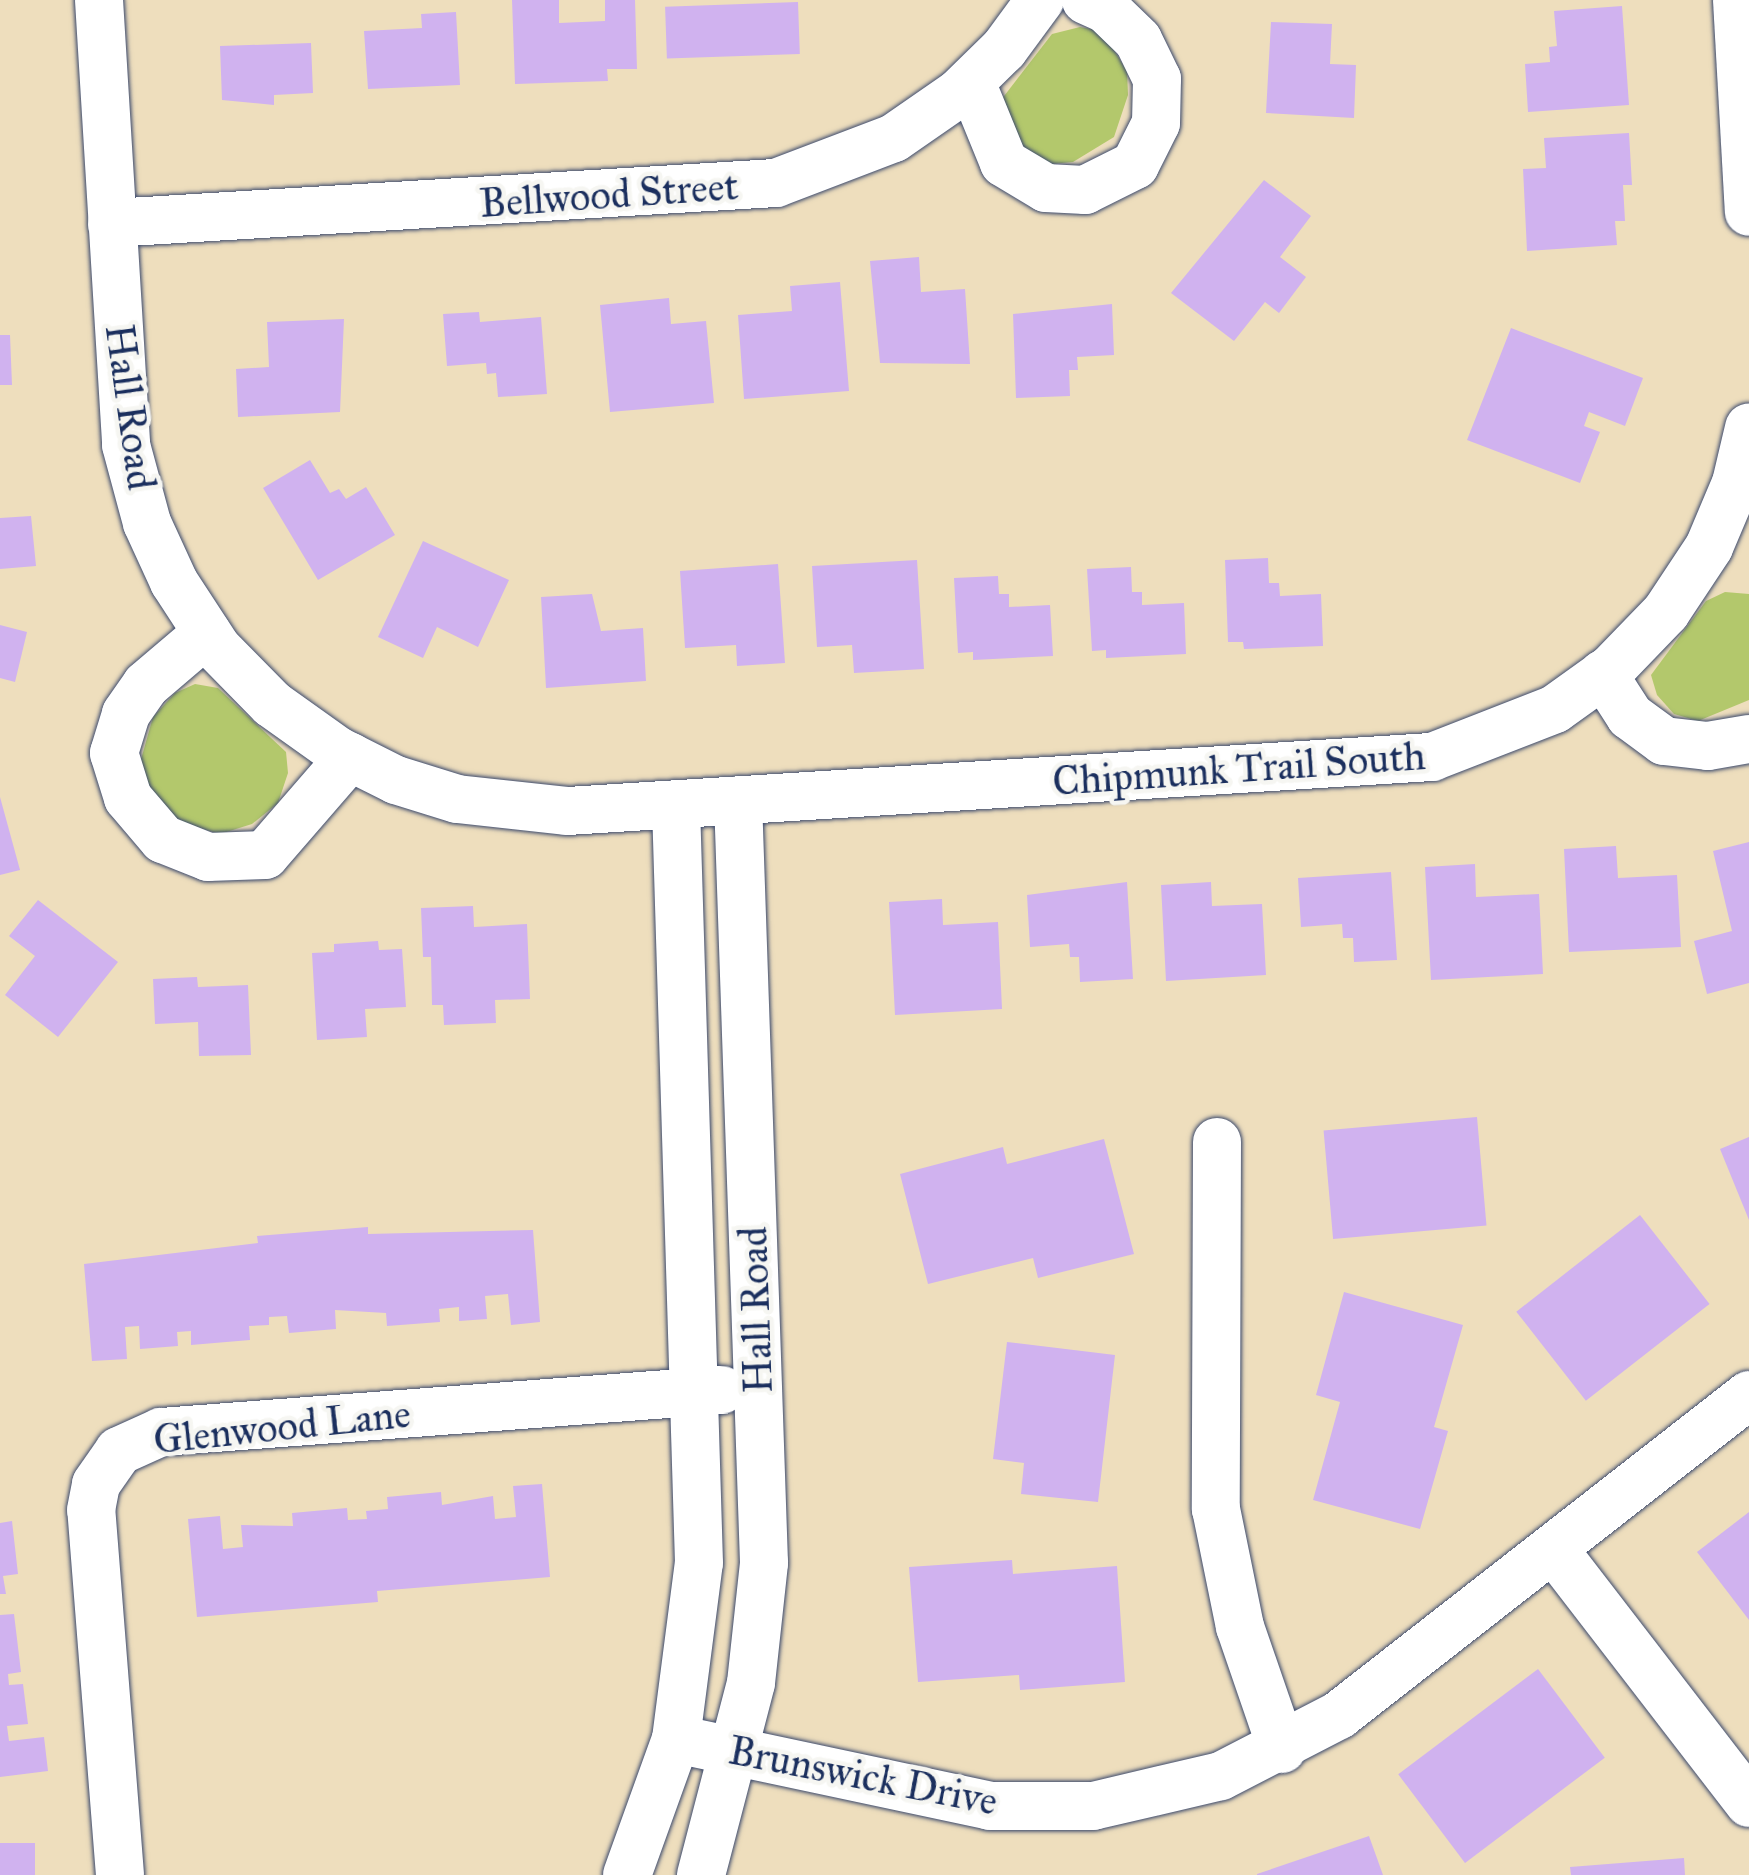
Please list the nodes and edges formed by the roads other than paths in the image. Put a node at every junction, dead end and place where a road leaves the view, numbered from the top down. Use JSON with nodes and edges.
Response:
{"nodes":[{"id":1,"x":99,"y":0,"type":"edge"},
{"id":2,"x":1040,"y":0,"type":"edge"},
{"id":3,"x":1086,"y":0,"type":"edge"},
{"id":4,"x":1737,"y":0,"type":"edge"},
{"id":5,"x":971,"y":82,"type":"junction"},
{"id":6,"x":1749,"y":212,"type":"edge"},
{"id":7,"x":112,"y":224,"type":"junction"},
{"id":8,"x":1749,"y":428,"type":"edge"},
{"id":9,"x":1732,"y":541,"type":"edge"},
{"id":10,"x":207,"y":633,"type":"junction"},
{"id":11,"x":1604,"y":674,"type":"junction"},
{"id":12,"x":1749,"y":739,"type":"edge"},
{"id":13,"x":350,"y":757,"type":"junction"},
{"id":14,"x":738,"y":800,"type":"junction"},
{"id":15,"x":676,"y":804,"type":"junction"},
{"id":16,"x":1216,"y":1142,"type":"dead end"},
{"id":17,"x":759,"y":1387,"type":"junction"},
{"id":18,"x":692,"y":1392,"type":"junction"},
{"id":19,"x":1749,"y":1395,"type":"edge"},
{"id":20,"x":1555,"y":1551,"type":"junction"},
{"id":21,"x":676,"y":1739,"type":"junction"},
{"id":22,"x":1282,"y":1749,"type":"junction"},
{"id":23,"x":737,"y":1750,"type":"junction"},
{"id":24,"x":1749,"y":1803,"type":"edge"},
{"id":25,"x":120,"y":1875,"type":"edge"},
{"id":26,"x":627,"y":1875,"type":"edge"},
{"id":27,"x":701,"y":1875,"type":"edge"}],
"edges":[{"from":1,"to":7,"type":"street","name":"Hall Road"},
{"from":2,"to":5,"type":"street","name":"Bellwood Street"},
{"from":3,"to":5,"type":"street"},
{"from":4,"to":6,"type":"street"},
{"from":5,"to":7,"type":"street","name":"Bellwood Street"},
{"from":7,"to":10,"type":"street","name":"Hall Road"},
{"from":8,"to":9,"type":"street","name":"Chipmunk Trail South"},
{"from":9,"to":11,"type":"street","name":"Chipmunk Trail South"},
{"from":10,"to":13,"type":"street","name":"Hall Road"},
{"from":10,"to":13,"type":"street"},
{"from":11,"to":12,"type":"street"},
{"from":11,"to":14,"type":"street","name":"Chipmunk Trail South"},
{"from":13,"to":15,"type":"street","name":"Hall Road"},
{"from":14,"to":15,"type":"street","name":"Hall Road"},
{"from":14,"to":17,"type":"street","name":"Hall Road"},
{"from":15,"to":18,"type":"street","name":"Hall Road"},
{"from":16,"to":22,"type":"street"},
{"from":17,"to":18,"type":"street","name":"Glenwood Lane"},
{"from":17,"to":23,"type":"street","name":"Hall Road"},
{"from":18,"to":21,"type":"street","name":"Hall Road"},
{"from":18,"to":25,"type":"street","name":"Glenwood Lane"},
{"from":19,"to":20,"type":"street","name":"Brunswick Drive"},
{"from":20,"to":22,"type":"street","name":"Brunswick Drive"},
{"from":20,"to":24,"type":"street"},
{"from":21,"to":23,"type":"street","name":"Brunswick Drive"},
{"from":21,"to":26,"type":"street","name":"Hall Road"},
{"from":22,"to":23,"type":"street","name":"Brunswick Drive"},
{"from":23,"to":27,"type":"street","name":"Hall Road"}]}
